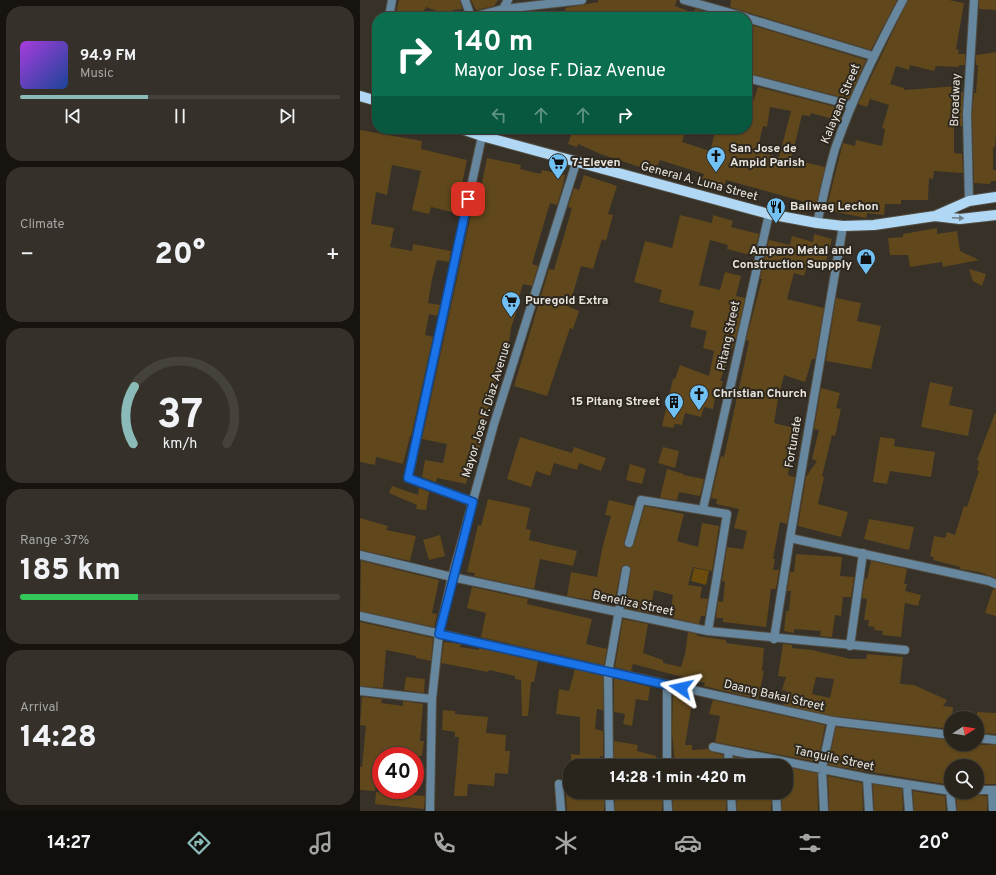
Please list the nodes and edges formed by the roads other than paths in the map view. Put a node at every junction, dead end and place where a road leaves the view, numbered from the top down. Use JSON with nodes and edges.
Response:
{"nodes":[{"id":1,"x":392,"y":0,"type":"edge"},
{"id":2,"x":465,"y":0,"type":"edge"},
{"id":3,"x":508,"y":0,"type":"edge"},
{"id":4,"x":582,"y":0,"type":"edge"},
{"id":5,"x":684,"y":0,"type":"edge"},
{"id":6,"x":903,"y":0,"type":"edge"},
{"id":7,"x":974,"y":0,"type":"edge"},
{"id":8,"x":559,"y":1,"type":"edge"},
{"id":9,"x":503,"y":9,"type":"junction"},
{"id":10,"x":390,"y":12,"type":"edge"},
{"id":11,"x":470,"y":12,"type":"edge"},
{"id":12,"x":491,"y":12,"type":"edge"},
{"id":13,"x":728,"y":12,"type":"edge"},
{"id":14,"x":752,"y":19,"type":"edge"},
{"id":15,"x":873,"y":56,"type":"junction"},
{"id":16,"x":752,"y":79,"type":"edge"},
{"id":17,"x":360,"y":96,"type":"edge"},
{"id":18,"x":372,"y":100,"type":"edge"},
{"id":19,"x":852,"y":105,"type":"junction"},
{"id":20,"x":476,"y":134,"type":"edge"},
{"id":21,"x":482,"y":136,"type":"junction"},
{"id":22,"x":576,"y":163,"type":"junction"},
{"id":23,"x":996,"y":197,"type":"edge"},
{"id":24,"x":969,"y":201,"type":"junction"},
{"id":25,"x":769,"y":214,"type":"junction"},
{"id":26,"x":996,"y":215,"type":"edge"},
{"id":27,"x":936,"y":216,"type":"junction"},
{"id":28,"x":817,"y":223,"type":"junction"},
{"id":29,"x":843,"y":226,"type":"junction"},
{"id":30,"x":473,"y":502,"type":"junction"},
{"id":31,"x":703,"y":509,"type":"junction"},
{"id":32,"x":790,"y":538,"type":"junction"},
{"id":33,"x":630,"y":543,"type":"dead end"},
{"id":34,"x":863,"y":553,"type":"junction"},
{"id":35,"x":360,"y":555,"type":"edge"},
{"id":36,"x":626,"y":570,"type":"dead end"},
{"id":37,"x":452,"y":577,"type":"junction"},
{"id":38,"x":996,"y":584,"type":"edge"},
{"id":39,"x":620,"y":613,"type":"junction"},
{"id":40,"x":360,"y":616,"type":"edge"},
{"id":41,"x":708,"y":631,"type":"junction"},
{"id":42,"x":439,"y":634,"type":"junction"},
{"id":43,"x":774,"y":639,"type":"junction"},
{"id":44,"x":850,"y":646,"type":"junction"},
{"id":45,"x":905,"y":650,"type":"dead end"},
{"id":46,"x":608,"y":673,"type":"junction"},
{"id":47,"x":667,"y":685,"type":"junction"},
{"id":48,"x":360,"y":691,"type":"edge"},
{"id":49,"x":432,"y":699,"type":"junction"},
{"id":50,"x":832,"y":721,"type":"junction"},
{"id":51,"x":944,"y":734,"type":"edge"},
{"id":52,"x":984,"y":739,"type":"edge"},
{"id":53,"x":996,"y":740,"type":"edge"},
{"id":54,"x":712,"y":747,"type":"dead end"},
{"id":55,"x":728,"y":750,"type":"junction"},
{"id":56,"x":608,"y":759,"type":"edge"},
{"id":57,"x":667,"y":759,"type":"edge"},
{"id":58,"x":729,"y":759,"type":"edge"},
{"id":59,"x":760,"y":759,"type":"edge"},
{"id":60,"x":793,"y":765,"type":"edge"},
{"id":61,"x":822,"y":768,"type":"junction"},
{"id":62,"x":867,"y":778,"type":"junction"},
{"id":63,"x":560,"y":784,"type":"dead end"},
{"id":64,"x":907,"y":785,"type":"junction"},
{"id":65,"x":944,"y":790,"type":"edge"},
{"id":66,"x":994,"y":790,"type":"edge"},
{"id":67,"x":609,"y":799,"type":"edge"},
{"id":68,"x":667,"y":799,"type":"edge"},
{"id":69,"x":731,"y":799,"type":"edge"},
{"id":70,"x":776,"y":799,"type":"edge"},
{"id":71,"x":951,"y":799,"type":"edge"},
{"id":72,"x":430,"y":811,"type":"edge"},
{"id":73,"x":561,"y":811,"type":"edge"},
{"id":74,"x":610,"y":811,"type":"edge"},
{"id":75,"x":668,"y":811,"type":"edge"},
{"id":76,"x":732,"y":811,"type":"edge"},
{"id":77,"x":777,"y":811,"type":"edge"},
{"id":78,"x":824,"y":811,"type":"edge"},
{"id":79,"x":869,"y":811,"type":"edge"},
{"id":80,"x":909,"y":811,"type":"edge"},
{"id":81,"x":952,"y":811,"type":"edge"},
{"id":82,"x":993,"y":811,"type":"edge"}],
"edges":[{"from":1,"to":10,"type":"street"},
{"from":2,"to":11,"type":"street"},
{"from":3,"to":9,"type":"street"},
{"from":4,"to":8,"type":"street"},
{"from":5,"to":13,"type":"street"},
{"from":6,"to":15,"type":"street","name":"Kalayaan Street"},
{"from":7,"to":24,"type":"street","name":"Broadway"},
{"from":8,"to":9,"type":"street"},
{"from":9,"to":12,"type":"street"},
{"from":14,"to":15,"type":"street"},
{"from":15,"to":19,"type":"street","name":"Kalayaan Street"},
{"from":16,"to":19,"type":"street"},
{"from":17,"to":18,"type":"main road"},
{"from":19,"to":28,"type":"street","name":"Kalayaan Street"},
{"from":20,"to":21,"type":"main road","name":"General A. Luna Street"},
{"from":21,"to":22,"type":"main road","name":"General A. Luna Street"},
{"from":21,"to":30,"type":"street"},
{"from":22,"to":25,"type":"main road","name":"General A. Luna Street"},
{"from":22,"to":30,"type":"street","name":"Mayor Jose F. Diaz Avenue"},
{"from":23,"to":24,"type":"main road","name":"General A. Luna Street"},
{"from":24,"to":27,"type":"main road","name":"General A. Luna Street"},
{"from":25,"to":28,"type":"main road","name":"General A. Luna Street"},
{"from":25,"to":31,"type":"street","name":"Pitang Street"},
{"from":27,"to":26,"type":"main road","name":"General A. Luna Street","one_way":true},
{"from":27,"to":29,"type":"main road","name":"General A. Luna Street"},
{"from":28,"to":29,"type":"main road","name":"General A. Luna Street"},
{"from":29,"to":32,"type":"street","name":"Fortunate"},
{"from":30,"to":37,"type":"street","name":"Mayor Jose F. Diaz Avenue"},
{"from":31,"to":33,"type":"street"},
{"from":31,"to":41,"type":"street"},
{"from":32,"to":34,"type":"street"},
{"from":32,"to":43,"type":"street","name":"Fortunate"},
{"from":34,"to":38,"type":"street"},
{"from":34,"to":44,"type":"street"},
{"from":35,"to":37,"type":"street","name":"Beneliza Street"},
{"from":36,"to":39,"type":"street"},
{"from":37,"to":39,"type":"street","name":"Beneliza Street"},
{"from":37,"to":42,"type":"street","name":"Mayor Jose F. Diaz Avenue"},
{"from":39,"to":41,"type":"street","name":"Beneliza Street"},
{"from":39,"to":46,"type":"street"},
{"from":40,"to":42,"type":"street","name":"Daang Bakal Street"},
{"from":41,"to":43,"type":"street","name":"Beneliza Street"},
{"from":42,"to":46,"type":"street","name":"Daang Bakal Street"},
{"from":42,"to":49,"type":"street","name":"Mayor Jose F. Diaz Avenue"},
{"from":43,"to":44,"type":"street","name":"Beneliza Street"},
{"from":44,"to":45,"type":"street","name":"Beneliza Street"},
{"from":46,"to":47,"type":"street","name":"Daang Bakal Street"},
{"from":46,"to":56,"type":"street"},
{"from":47,"to":50,"type":"street","name":"Daang Bakal Street"},
{"from":47,"to":57,"type":"street"},
{"from":48,"to":49,"type":"street"},
{"from":49,"to":72,"type":"street","name":"Mayor Jose F. Diaz Avenue"},
{"from":50,"to":51,"type":"street","name":"Daang Bakal Street"},
{"from":50,"to":61,"type":"street"},
{"from":52,"to":53,"type":"street"},
{"from":54,"to":55,"type":"street","name":"Tanguile Street"},
{"from":55,"to":58,"type":"street"},
{"from":55,"to":59,"type":"street","name":"Tanguile Street"},
{"from":60,"to":61,"type":"street","name":"Tanguile Street"},
{"from":61,"to":62,"type":"street","name":"Tanguile Street"},
{"from":61,"to":78,"type":"street"},
{"from":62,"to":64,"type":"street","name":"Tanguile Street"},
{"from":62,"to":79,"type":"street"},
{"from":63,"to":73,"type":"street"},
{"from":64,"to":65,"type":"street","name":"Tanguile Street"},
{"from":64,"to":80,"type":"street"},
{"from":66,"to":82,"type":"street"},
{"from":67,"to":74,"type":"street"},
{"from":68,"to":75,"type":"street"},
{"from":69,"to":76,"type":"street"},
{"from":70,"to":77,"type":"street"},
{"from":71,"to":81,"type":"street"}]}
